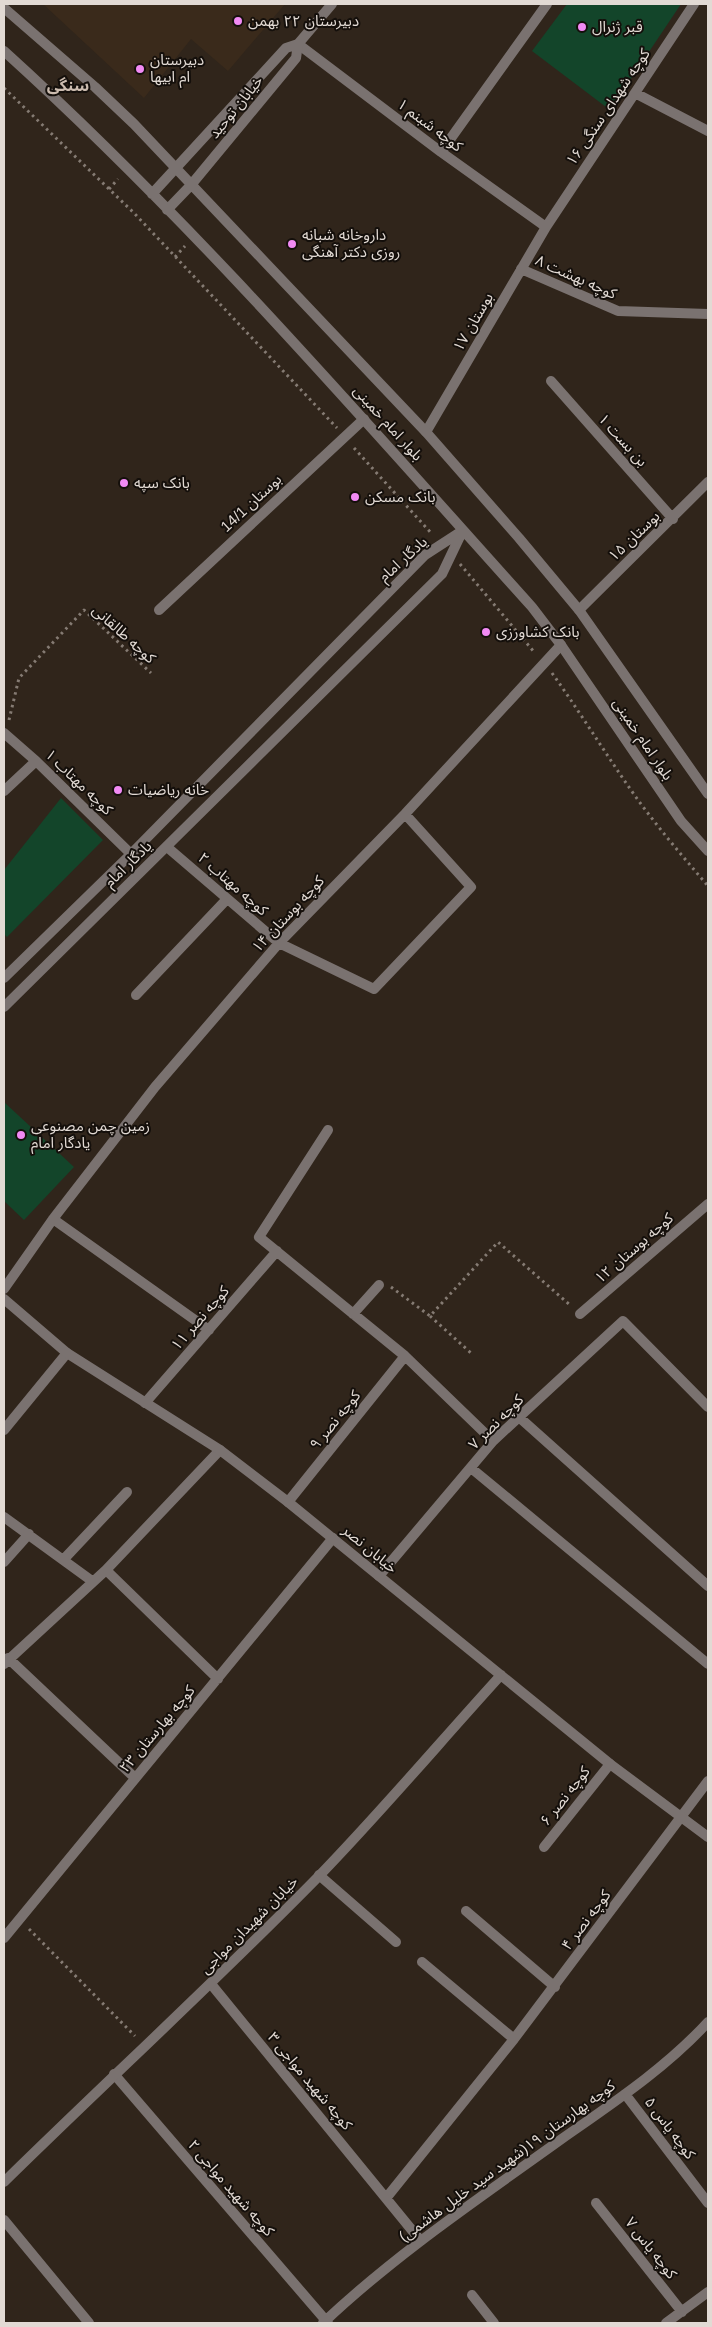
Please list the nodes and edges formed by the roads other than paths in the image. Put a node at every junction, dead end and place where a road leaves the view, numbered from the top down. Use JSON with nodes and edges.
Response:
{"nodes":[{"id":1,"x":332,"y":4,"type":"edge"},
{"id":2,"x":547,"y":4,"type":"edge"},
{"id":3,"x":694,"y":4,"type":"edge"},
{"id":4,"x":4,"y":8,"type":"edge"},
{"id":5,"x":298,"y":44,"type":"junction"},
{"id":6,"x":4,"y":51,"type":"edge"},
{"id":7,"x":635,"y":94,"type":"junction"},
{"id":8,"x":708,"y":131,"type":"edge"},
{"id":9,"x":441,"y":152,"type":"junction"},
{"id":10,"x":176,"y":169,"type":"junction"},
{"id":11,"x":191,"y":185,"type":"junction"},
{"id":12,"x":152,"y":194,"type":"junction"},
{"id":13,"x":167,"y":210,"type":"junction"},
{"id":14,"x":546,"y":227,"type":"junction"},
{"id":15,"x":521,"y":269,"type":"junction"},
{"id":16,"x":708,"y":314,"type":"edge"},
{"id":17,"x":551,"y":381,"type":"dead end"},
{"id":18,"x":364,"y":420,"type":"junction"},
{"id":19,"x":426,"y":432,"type":"junction"},
{"id":20,"x":708,"y":482,"type":"edge"},
{"id":21,"x":673,"y":519,"type":"junction"},
{"id":22,"x":463,"y":530,"type":"junction"},
{"id":23,"x":159,"y":610,"type":"dead end"},
{"id":24,"x":579,"y":610,"type":"junction"},
{"id":25,"x":561,"y":645,"type":"junction"},
{"id":26,"x":5,"y":734,"type":"edge"},
{"id":27,"x":36,"y":761,"type":"junction"},
{"id":28,"x":4,"y":791,"type":"edge"},
{"id":29,"x":708,"y":794,"type":"edge"},
{"id":30,"x":405,"y":814,"type":"junction"},
{"id":31,"x":167,"y":847,"type":"junction"},
{"id":32,"x":708,"y":851,"type":"edge"},
{"id":33,"x":131,"y":854,"type":"junction"},
{"id":34,"x":227,"y":899,"type":"junction"},
{"id":35,"x":279,"y":943,"type":"junction"},
{"id":36,"x":4,"y":978,"type":"edge"},
{"id":37,"x":136,"y":996,"type":"dead end"},
{"id":38,"x":4,"y":1007,"type":"edge"},
{"id":39,"x":328,"y":1130,"type":"dead end"},
{"id":40,"x":708,"y":1204,"type":"edge"},
{"id":41,"x":53,"y":1219,"type":"junction"},
{"id":42,"x":277,"y":1251,"type":"junction"},
{"id":43,"x":379,"y":1285,"type":"road end"},
{"id":44,"x":4,"y":1289,"type":"edge"},
{"id":45,"x":4,"y":1299,"type":"edge"},
{"id":46,"x":353,"y":1314,"type":"junction"},
{"id":47,"x":580,"y":1314,"type":"road end"},
{"id":48,"x":209,"y":1330,"type":"junction"},
{"id":49,"x":67,"y":1353,"type":"junction"},
{"id":50,"x":405,"y":1356,"type":"junction"},
{"id":51,"x":144,"y":1403,"type":"junction"},
{"id":52,"x":708,"y":1407,"type":"edge"},
{"id":53,"x":520,"y":1418,"type":"junction"},
{"id":54,"x":4,"y":1430,"type":"edge"},
{"id":55,"x":493,"y":1441,"type":"junction"},
{"id":56,"x":220,"y":1450,"type":"junction"},
{"id":57,"x":471,"y":1468,"type":"junction"},
{"id":58,"x":127,"y":1492,"type":"dead end"},
{"id":59,"x":288,"y":1502,"type":"junction"},
{"id":60,"x":4,"y":1517,"type":"edge"},
{"id":61,"x":29,"y":1534,"type":"junction"},
{"id":62,"x":333,"y":1538,"type":"junction"},
{"id":63,"x":64,"y":1559,"type":"junction"},
{"id":64,"x":4,"y":1562,"type":"edge"},
{"id":65,"x":106,"y":1570,"type":"junction"},
{"id":66,"x":379,"y":1576,"type":"junction"},
{"id":67,"x":92,"y":1581,"type":"junction"},
{"id":68,"x":708,"y":1586,"type":"edge"},
{"id":69,"x":6,"y":1661,"type":"edge"},
{"id":70,"x":708,"y":1664,"type":"edge"},
{"id":71,"x":501,"y":1675,"type":"junction"},
{"id":72,"x":218,"y":1678,"type":"junction"},
{"id":73,"x":610,"y":1764,"type":"junction"},
{"id":74,"x":135,"y":1778,"type":"junction"},
{"id":75,"x":708,"y":1781,"type":"edge"},
{"id":76,"x":681,"y":1817,"type":"junction"},
{"id":77,"x":708,"y":1837,"type":"edge"},
{"id":78,"x":544,"y":1847,"type":"dead end"},
{"id":79,"x":319,"y":1875,"type":"junction"},
{"id":80,"x":466,"y":1911,"type":"dead end"},
{"id":81,"x":5,"y":1933,"type":"edge"},
{"id":82,"x":396,"y":1942,"type":"dead end"},
{"id":83,"x":422,"y":1962,"type":"dead end"},
{"id":84,"x":210,"y":1984,"type":"junction"},
{"id":85,"x":555,"y":1987,"type":"junction"},
{"id":86,"x":708,"y":2022,"type":"edge"},
{"id":87,"x":514,"y":2039,"type":"junction"},
{"id":88,"x":114,"y":2074,"type":"junction"},
{"id":89,"x":625,"y":2094,"type":"junction"},
{"id":90,"x":4,"y":2182,"type":"edge"},
{"id":91,"x":387,"y":2197,"type":"junction"},
{"id":92,"x":596,"y":2203,"type":"dead end"},
{"id":93,"x":708,"y":2203,"type":"edge"},
{"id":94,"x":4,"y":2220,"type":"edge"},
{"id":95,"x":420,"y":2240,"type":"junction"},
{"id":96,"x":708,"y":2292,"type":"edge"},
{"id":97,"x":472,"y":2296,"type":"dead end"},
{"id":98,"x":682,"y":2312,"type":"junction"},
{"id":99,"x":325,"y":2322,"type":"edge"},
{"id":100,"x":89,"y":2323,"type":"edge"},
{"id":101,"x":494,"y":2323,"type":"edge"},
{"id":102,"x":666,"y":2323,"type":"edge"}],
"edges":[{"from":1,"to":5,"type":"street","name":"خیابان توحید"},
{"from":2,"to":9,"type":"street"},
{"from":3,"to":7,"type":"street","name":"کوچه شهدای سنگی ۱۶"},
{"from":4,"to":10,"type":"street","name":"بلوار امام خمینی"},
{"from":5,"to":9,"type":"street","name":"کوچه شبنم ۱"},
{"from":5,"to":10,"type":"street","name":"خیابان توحید"},
{"from":5,"to":11,"type":"street","name":"خیابان توحید"},
{"from":6,"to":12,"type":"street","name":"بلوار امام خمینی"},
{"from":7,"to":8,"type":"street"},
{"from":7,"to":14,"type":"street","name":"کوچه شهدای سنگی ۱۶"},
{"from":9,"to":14,"type":"street","name":"کوچه شبنم ۱"},
{"from":10,"to":11,"type":"street","name":"بلوار امام خمینی"},
{"from":10,"to":12,"type":"street","name":"خیابان توحید"},
{"from":11,"to":13,"type":"street","name":"خیابان توحید"},
{"from":11,"to":19,"type":"street","name":"بلوار امام خمینی"},
{"from":12,"to":13,"type":"street","name":"بلوار امام خمینی"},
{"from":13,"to":18,"type":"street","name":"بلوار امام خمینی"},
{"from":14,"to":15,"type":"street","name":"بوستان ۱۷"},
{"from":15,"to":16,"type":"street","name":"کوچه بهشت ۸"},
{"from":15,"to":19,"type":"street","name":"بوستان ۱۷"},
{"from":17,"to":21,"type":"street","name":"بن بست ۱"},
{"from":18,"to":22,"type":"street","name":"بلوار امام خمینی"},
{"from":18,"to":23,"type":"street","name":"بوستان 14/1"},
{"from":19,"to":24,"type":"street","name":"بلوار امام خمینی"},
{"from":20,"to":21,"type":"street","name":"بوستان ۱۵"},
{"from":21,"to":24,"type":"street","name":"بوستان ۱۵"},
{"from":22,"to":25,"type":"street","name":"بلوار امام خمینی"},
{"from":22,"to":31,"type":"street","name":"یادگار امام"},
{"from":22,"to":33,"type":"street","name":"یادگار امام"},
{"from":24,"to":29,"type":"street","name":"بلوار امام خمینی"},
{"from":25,"to":30,"type":"street","name":"کوچه بوستان ۱۴"},
{"from":25,"to":32,"type":"street","name":"بلوار امام خمینی"},
{"from":26,"to":27,"type":"street","name":"کوچه مهتاب ۱"},
{"from":27,"to":28,"type":"street"},
{"from":27,"to":33,"type":"street","name":"کوچه مهتاب ۱"},
{"from":30,"to":35,"type":"street","name":"کوچه بوستان ۱۴"},
{"from":30,"to":35,"type":"street","name":"کوچه مهتاب ۲"},
{"from":31,"to":34,"type":"street","name":"کوچه مهتاب ۲"},
{"from":31,"to":38,"type":"street","name":"یادگار امام"},
{"from":33,"to":36,"type":"street","name":"یادگار امام"},
{"from":34,"to":35,"type":"street","name":"کوچه مهتاب ۲"},
{"from":34,"to":37,"type":"street"},
{"from":35,"to":41,"type":"street","name":"کوچه بوستان ۱۴"},
{"from":39,"to":42,"type":"street"},
{"from":40,"to":47,"type":"street","name":"کوچه بوستان ۱۲"},
{"from":41,"to":44,"type":"street","name":"کوچه بوستان ۱۴"},
{"from":41,"to":48,"type":"street"},
{"from":42,"to":46,"type":"street"},
{"from":42,"to":48,"type":"street","name":"کوچه نصر ۱۱"},
{"from":43,"to":46,"type":"street"},
{"from":45,"to":49,"type":"street","name":"خیابان نصر"},
{"from":46,"to":50,"type":"street"},
{"from":48,"to":51,"type":"street","name":"کوچه نصر ۱۱"},
{"from":49,"to":51,"type":"street","name":"خیابان نصر"},
{"from":49,"to":54,"type":"street"},
{"from":50,"to":55,"type":"street"},
{"from":50,"to":59,"type":"street","name":"کوچه نصر ۹"},
{"from":51,"to":56,"type":"street","name":"خیابان نصر"},
{"from":52,"to":53,"type":"street","name":"کوچه نصر ۷"},
{"from":53,"to":55,"type":"street","name":"کوچه نصر ۷"},
{"from":53,"to":68,"type":"street"},
{"from":55,"to":57,"type":"street","name":"کوچه نصر ۷"},
{"from":56,"to":59,"type":"street","name":"خیابان نصر"},
{"from":56,"to":65,"type":"street"},
{"from":57,"to":66,"type":"street","name":"کوچه نصر ۷"},
{"from":57,"to":70,"type":"street"},
{"from":58,"to":63,"type":"street"},
{"from":59,"to":62,"type":"street","name":"خیابان نصر"},
{"from":60,"to":61,"type":"street"},
{"from":61,"to":63,"type":"street"},
{"from":61,"to":64,"type":"street"},
{"from":62,"to":66,"type":"street","name":"خیابان نصر"},
{"from":62,"to":72,"type":"street","name":"کوچه بهارستان ۲۳"},
{"from":63,"to":67,"type":"street"},
{"from":65,"to":67,"type":"street"},
{"from":65,"to":72,"type":"street"},
{"from":66,"to":71,"type":"street","name":"خیابان نصر"},
{"from":67,"to":69,"type":"street"},
{"from":69,"to":74,"type":"street"},
{"from":71,"to":73,"type":"street","name":"خیابان نصر"},
{"from":71,"to":79,"type":"street","name":"خیابان شهیدان مواجی"},
{"from":72,"to":74,"type":"street","name":"کوچه بهارستان ۲۳"},
{"from":73,"to":76,"type":"street","name":"خیابان نصر"},
{"from":73,"to":78,"type":"street","name":"کوچه نصر ۶"},
{"from":74,"to":81,"type":"street","name":"کوچه بهارستان ۲۳"},
{"from":75,"to":76,"type":"street","name":"کوچه نصر ۴"},
{"from":76,"to":77,"type":"street","name":"خیابان نصر"},
{"from":76,"to":85,"type":"street","name":"کوچه نصر ۴"},
{"from":79,"to":82,"type":"street"},
{"from":79,"to":84,"type":"street","name":"خیابان شهیدان مواجی"},
{"from":80,"to":85,"type":"street"},
{"from":83,"to":87,"type":"street"},
{"from":84,"to":88,"type":"street","name":"خیابان شهیدان مواجی"},
{"from":84,"to":91,"type":"street","name":"کوچه شهید مواجی ۳"},
{"from":85,"to":87,"type":"street","name":"کوچه نصر ۴"},
{"from":86,"to":89,"type":"street","name":"کوچه بهارستان ۱۹(شهید سید خلیل هاشمی)"},
{"from":87,"to":91,"type":"street","name":"کوچه نصر ۴"},
{"from":88,"to":90,"type":"street","name":"خیابان شهیدان مواجی"},
{"from":88,"to":99,"type":"street","name":"کوچه شهید مواجی ۲"},
{"from":89,"to":93,"type":"street","name":"کوچه یاس ۵"},
{"from":89,"to":95,"type":"street","name":"کوچه بهارستان ۱۹(شهید سید خلیل هاشمی)"},
{"from":91,"to":95,"type":"street","name":"کوچه شهید مواجی ۳"},
{"from":92,"to":98,"type":"street","name":"کوچه یاس ۷"},
{"from":94,"to":100,"type":"street"},
{"from":95,"to":99,"type":"street","name":"کوچه بهارستان ۱۹(شهید سید خلیل هاشمی)"},
{"from":96,"to":98,"type":"street"},
{"from":97,"to":101,"type":"street"},
{"from":98,"to":102,"type":"street"}]}
